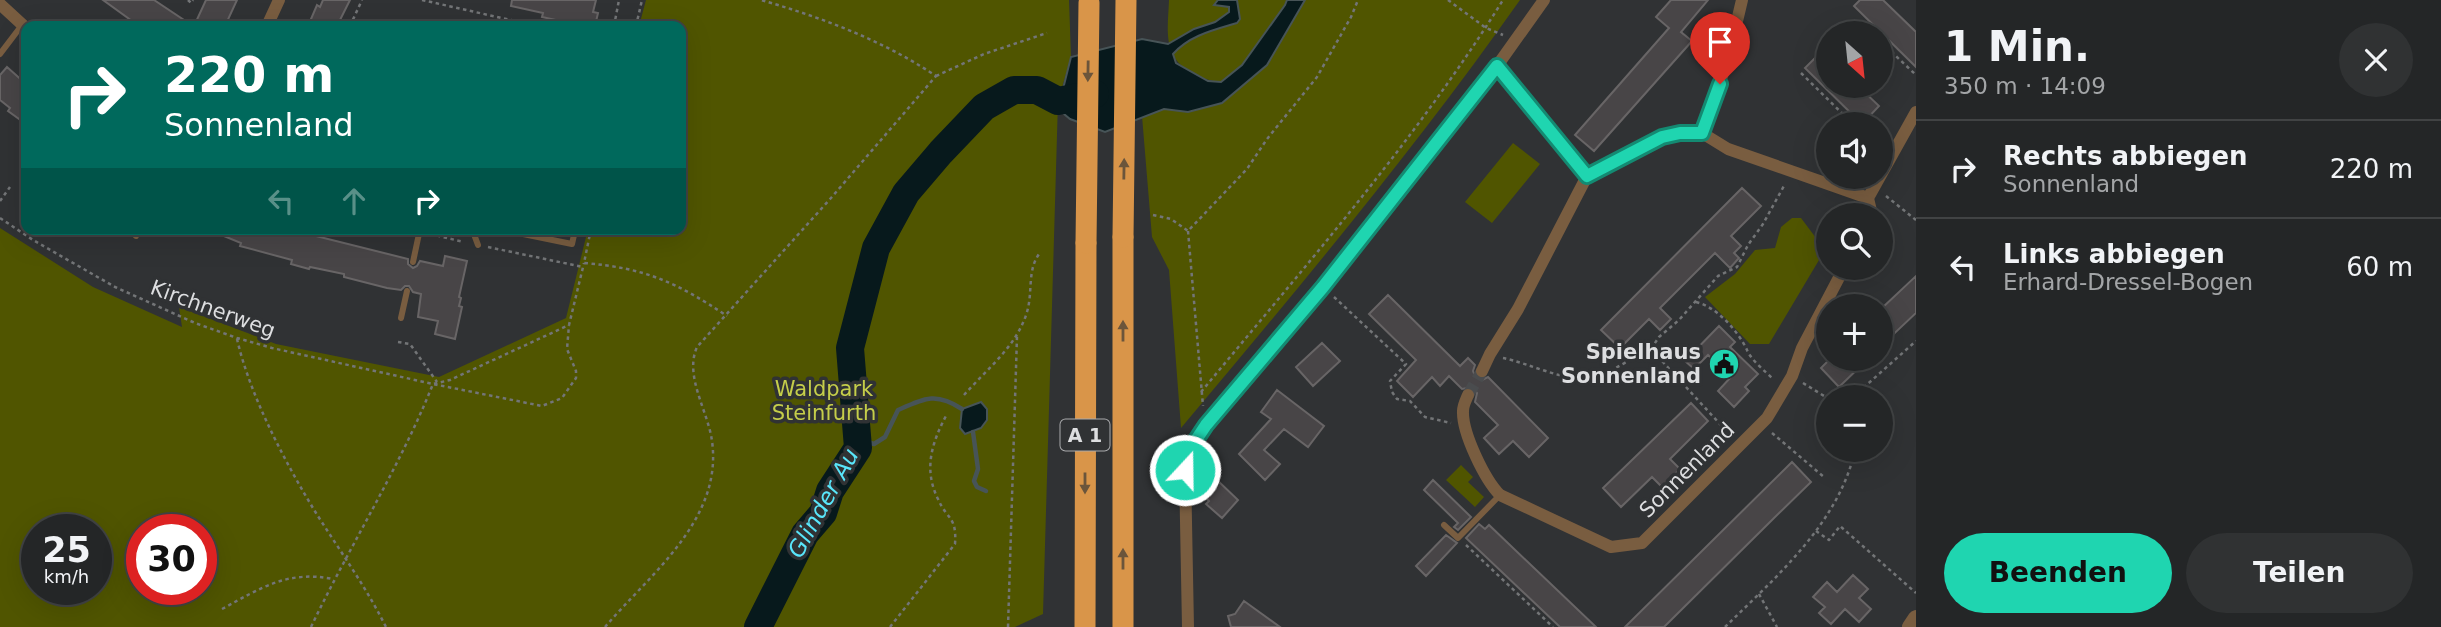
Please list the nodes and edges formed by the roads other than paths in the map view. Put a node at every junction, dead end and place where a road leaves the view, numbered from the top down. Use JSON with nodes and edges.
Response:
{"nodes":[{"id":1,"x":279,"y":0,"type":"edge"},
{"id":2,"x":1126,"y":0,"type":"edge"},
{"id":3,"x":1544,"y":0,"type":"edge"},
{"id":4,"x":1089,"y":2,"type":"edge"},
{"id":5,"x":0,"y":4,"type":"edge"},
{"id":6,"x":1740,"y":6,"type":"edge"},
{"id":7,"x":269,"y":21,"type":"edge"},
{"id":8,"x":21,"y":24,"type":"edge"},
{"id":9,"x":21,"y":30,"type":"edge"},
{"id":10,"x":0,"y":54,"type":"edge"},
{"id":11,"x":1497,"y":66,"type":"junction"},
{"id":12,"x":1916,"y":112,"type":"edge"},
{"id":13,"x":1702,"y":133,"type":"junction"},
{"id":14,"x":1587,"y":176,"type":"junction"},
{"id":15,"x":1872,"y":193,"type":"junction"},
{"id":16,"x":1872,"y":203,"type":"edge"},
{"id":17,"x":419,"y":235,"type":"edge"},
{"id":18,"x":474,"y":235,"type":"edge"},
{"id":19,"x":528,"y":235,"type":"edge"},
{"id":20,"x":574,"y":235,"type":"dead end"},
{"id":21,"x":478,"y":245,"type":"road end"},
{"id":22,"x":413,"y":262,"type":"dead end"},
{"id":23,"x":1838,"y":280,"type":"edge"},
{"id":24,"x":407,"y":291,"type":"dead end"},
{"id":25,"x":401,"y":318,"type":"dead end"},
{"id":26,"x":1482,"y":371,"type":"tunnel mouth"},
{"id":27,"x":1468,"y":395,"type":"tunnel mouth"},
{"id":28,"x":1500,"y":495,"type":"junction"},
{"id":29,"x":1444,"y":525,"type":"dead end"},
{"id":30,"x":1916,"y":618,"type":"edge"},
{"id":31,"x":1085,"y":627,"type":"edge"},
{"id":32,"x":1123,"y":627,"type":"edge"},
{"id":33,"x":1188,"y":627,"type":"edge"},
{"id":34,"x":1910,"y":627,"type":"edge"}],
"edges":[{"from":1,"to":7,"type":"street"},
{"from":32,"to":2,"type":"highway","number":"A 1","one_way":true,"bridge":true},
{"from":3,"to":11,"type":"street"},
{"from":4,"to":31,"type":"highway","number":"A 1","one_way":true,"bridge":true},
{"from":5,"to":8,"type":"street"},
{"from":6,"to":13,"type":"street"},
{"from":9,"to":10,"type":"lane"},
{"from":11,"to":14,"type":"street"},
{"from":11,"to":33,"type":"street"},
{"from":12,"to":15,"type":"street"},
{"from":13,"to":14,"type":"street"},
{"from":13,"to":15,"type":"street"},
{"from":14,"to":26,"type":"street"},
{"from":15,"to":16,"type":"street"},
{"from":17,"to":22,"type":"lane"},
{"from":18,"to":21,"type":"lane"},
{"from":19,"to":20,"type":"lane"},
{"from":23,"to":28,"type":"street","name":"Sonnenland"},
{"from":24,"to":25,"type":"lane"},
{"from":27,"to":28,"type":"street"},
{"from":28,"to":29,"type":"lane"},
{"from":30,"to":34,"type":"street"}]}
